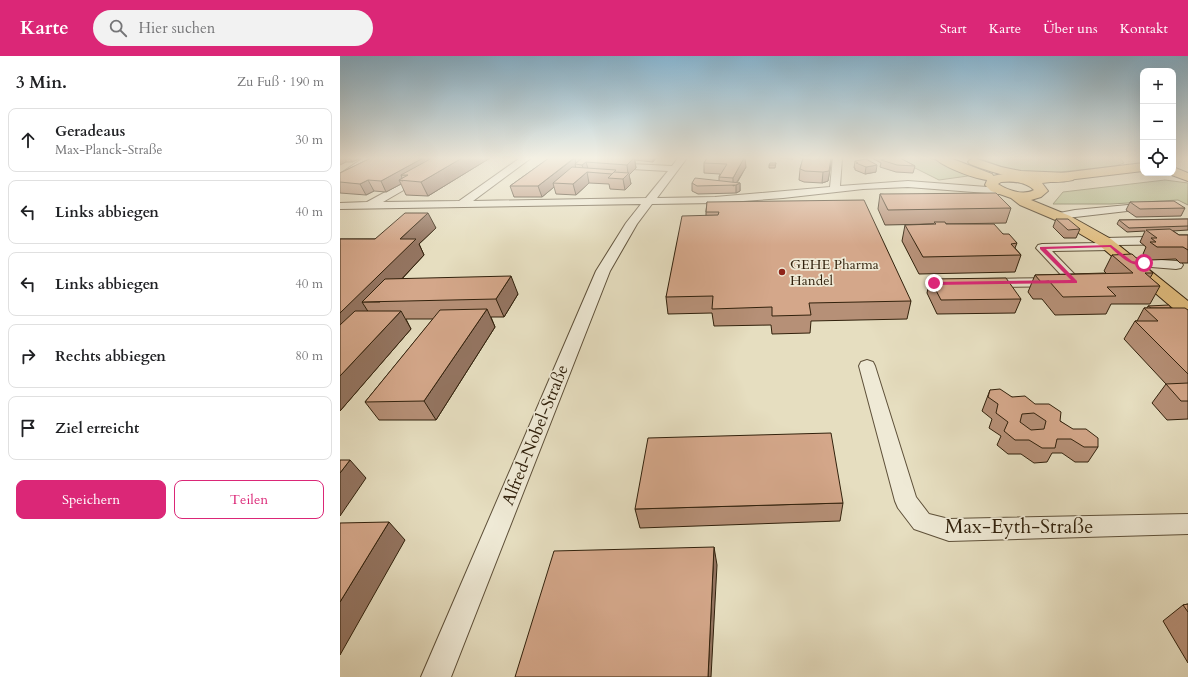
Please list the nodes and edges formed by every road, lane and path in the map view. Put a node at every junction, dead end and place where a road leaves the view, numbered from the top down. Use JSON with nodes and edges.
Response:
{"nodes":[{"id":1,"x":403,"y":187,"type":"edge"},
{"id":2,"x":486,"y":187,"type":"edge"},
{"id":3,"x":660,"y":187,"type":"edge"},
{"id":4,"x":835,"y":187,"type":"edge"},
{"id":5,"x":875,"y":187,"type":"edge"},
{"id":6,"x":999,"y":187,"type":"edge"},
{"id":7,"x":1037,"y":187,"type":"edge"},
{"id":8,"x":1039,"y":187,"type":"edge"},
{"id":9,"x":1034,"y":188,"type":"junction"},
{"id":10,"x":835,"y":190,"type":"junction"},
{"id":11,"x":1015,"y":195,"type":"junction"},
{"id":12,"x":340,"y":196,"type":"edge"},
{"id":13,"x":381,"y":199,"type":"junction"},
{"id":14,"x":648,"y":202,"type":"junction"},
{"id":15,"x":460,"y":205,"type":"junction"},
{"id":16,"x":1163,"y":205,"type":"edge"},
{"id":17,"x":340,"y":206,"type":"edge"},
{"id":18,"x":368,"y":206,"type":"junction"},
{"id":19,"x":1044,"y":209,"type":"junction"},
{"id":20,"x":1058,"y":216,"type":"junction"},
{"id":21,"x":1188,"y":240,"type":"edge"},
{"id":22,"x":1108,"y":244,"type":"junction"},
{"id":23,"x":1131,"y":262,"type":"junction"},
{"id":24,"x":1176,"y":265,"type":"dead end"},
{"id":25,"x":972,"y":283,"type":"edge"},
{"id":26,"x":1188,"y":311,"type":"edge"},
{"id":27,"x":867,"y":366,"type":"dead end"},
{"id":28,"x":1188,"y":524,"type":"edge"},
{"id":29,"x":436,"y":677,"type":"edge"}],
"edges":[{"from":1,"to":13,"type":"street"},
{"from":2,"to":15,"type":"street"},
{"from":3,"to":14,"type":"street","name":"Alfred-Nobel-Straße"},
{"from":4,"to":10,"type":"street"},
{"from":5,"to":10,"type":"street"},
{"from":6,"to":11,"type":"main road"},
{"from":7,"to":9,"type":"main road"},
{"from":8,"to":9,"type":"main road"},
{"from":9,"to":11,"type":"main road"},
{"from":9,"to":19,"type":"main road"},
{"from":10,"to":14,"type":"street"},
{"from":11,"to":19,"type":"main road"},
{"from":12,"to":13,"type":"street"},
{"from":13,"to":18,"type":"street"},
{"from":14,"to":15,"type":"street"},
{"from":14,"to":29,"type":"street","name":"Alfred-Nobel-Straße"},
{"from":15,"to":18,"type":"street"},
{"from":16,"to":20,"type":"street"},
{"from":17,"to":18,"type":"street"},
{"from":19,"to":20,"type":"main road"},
{"from":20,"to":22,"type":"main road"},
{"from":21,"to":22,"type":"street"},
{"from":22,"to":23,"type":"main road"},
{"from":22,"to":25,"type":"street"},
{"from":23,"to":24,"type":"street"},
{"from":23,"to":26,"type":"main road"},
{"from":27,"to":28,"type":"street","name":"Max-Eyth-Straße"}]}
